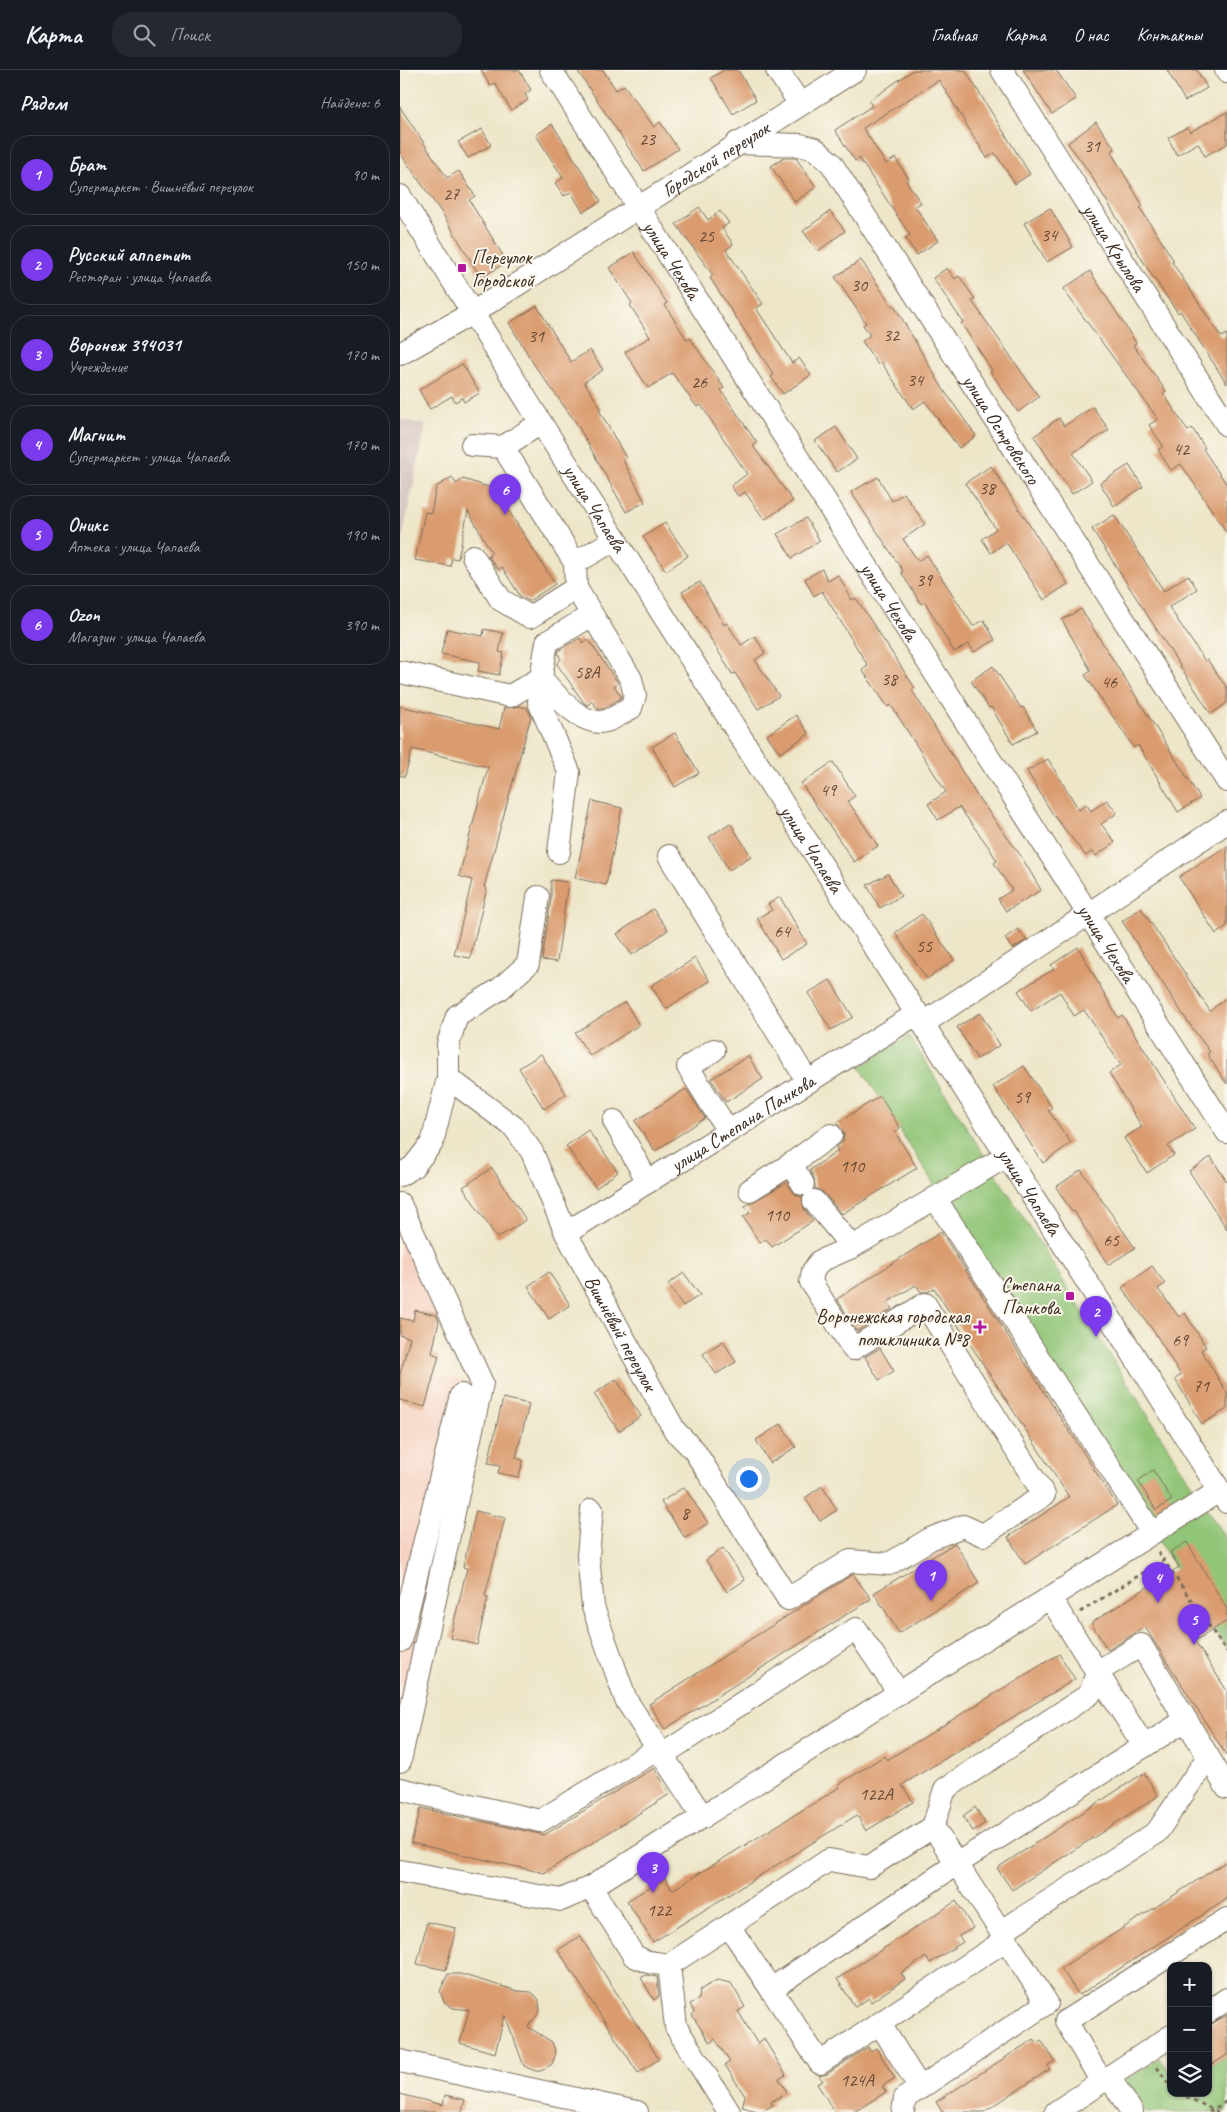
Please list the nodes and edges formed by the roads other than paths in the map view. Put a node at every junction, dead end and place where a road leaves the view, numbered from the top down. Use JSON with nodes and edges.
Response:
{"nodes":[{"id":1,"x":551,"y":70,"type":"edge"},
{"id":2,"x":778,"y":70,"type":"edge"},
{"id":3,"x":855,"y":70,"type":"edge"},
{"id":4,"x":1002,"y":70,"type":"edge"},
{"id":5,"x":800,"y":104,"type":"junction"},
{"id":6,"x":737,"y":143,"type":"junction"},
{"id":7,"x":400,"y":196,"type":"edge"},
{"id":8,"x":638,"y":206,"type":"junction"},
{"id":9,"x":474,"y":312,"type":"junction"},
{"id":10,"x":400,"y":354,"type":"edge"},
{"id":11,"x":541,"y":423,"type":"junction"},
{"id":12,"x":1227,"y":425,"type":"edge"},
{"id":13,"x":472,"y":445,"type":"dead end"},
{"id":14,"x":503,"y":448,"type":"junction"},
{"id":15,"x":616,"y":539,"type":"junction"},
{"id":16,"x":473,"y":556,"type":"dead end"},
{"id":17,"x":575,"y":563,"type":"junction"},
{"id":18,"x":576,"y":588,"type":"junction"},
{"id":19,"x":592,"y":614,"type":"junction"},
{"id":20,"x":400,"y":672,"type":"edge"},
{"id":21,"x":541,"y":678,"type":"junction"},
{"id":22,"x":1227,"y":781,"type":"edge"},
{"id":23,"x":1227,"y":822,"type":"edge"},
{"id":24,"x":559,"y":852,"type":"dead end"},
{"id":25,"x":669,"y":856,"type":"dead end"},
{"id":26,"x":538,"y":897,"type":"dead end"},
{"id":27,"x":1088,"y":913,"type":"junction"},
{"id":28,"x":921,"y":1018,"type":"junction"},
{"id":29,"x":714,"y":1050,"type":"dead end"},
{"id":30,"x":448,"y":1078,"type":"junction"},
{"id":31,"x":808,"y":1082,"type":"junction"},
{"id":32,"x":614,"y":1121,"type":"dead end"},
{"id":33,"x":728,"y":1131,"type":"junction"},
{"id":34,"x":1227,"y":1132,"type":"edge"},
{"id":35,"x":831,"y":1135,"type":"dead end"},
{"id":36,"x":1007,"y":1156,"type":"junction"},
{"id":37,"x":791,"y":1164,"type":"junction"},
{"id":38,"x":400,"y":1175,"type":"edge"},
{"id":39,"x":648,"y":1182,"type":"junction"},
{"id":40,"x":750,"y":1190,"type":"dead end"},
{"id":41,"x":935,"y":1198,"type":"junction"},
{"id":42,"x":400,"y":1204,"type":"edge"},
{"id":43,"x":566,"y":1233,"type":"junction"},
{"id":44,"x":852,"y":1247,"type":"junction"},
{"id":45,"x":461,"y":1395,"type":"dead end"},
{"id":46,"x":1223,"y":1496,"type":"edge"},
{"id":47,"x":592,"y":1510,"type":"dead end"},
{"id":48,"x":1150,"y":1535,"type":"junction"},
{"id":49,"x":1050,"y":1598,"type":"junction"},
{"id":50,"x":400,"y":1641,"type":"edge"},
{"id":51,"x":1097,"y":1672,"type":"junction"},
{"id":52,"x":899,"y":1693,"type":"junction"},
{"id":53,"x":1186,"y":1720,"type":"junction"},
{"id":54,"x":1144,"y":1746,"type":"junction"},
{"id":55,"x":660,"y":1752,"type":"junction"},
{"id":56,"x":1208,"y":1757,"type":"junction"},
{"id":57,"x":400,"y":1761,"type":"edge"},
{"id":58,"x":1227,"y":1788,"type":"edge"},
{"id":59,"x":400,"y":1789,"type":"edge"},
{"id":60,"x":703,"y":1817,"type":"junction"},
{"id":61,"x":934,"y":1827,"type":"junction"},
{"id":62,"x":958,"y":1864,"type":"junction"},
{"id":63,"x":400,"y":1871,"type":"edge"},
{"id":64,"x":591,"y":1887,"type":"junction"},
{"id":65,"x":1227,"y":1919,"type":"edge"},
{"id":66,"x":730,"y":1926,"type":"junction"},
{"id":67,"x":1004,"y":1935,"type":"junction"},
{"id":68,"x":669,"y":1965,"type":"junction"},
{"id":69,"x":771,"y":1989,"type":"junction"},
{"id":70,"x":1227,"y":1999,"type":"edge"},
{"id":71,"x":1212,"y":2009,"type":"edge"},
{"id":72,"x":880,"y":2024,"type":"junction"},
{"id":73,"x":1167,"y":2039,"type":"edge"},
{"id":74,"x":400,"y":2061,"type":"edge"},
{"id":75,"x":1105,"y":2079,"type":"junction"},
{"id":76,"x":920,"y":2088,"type":"junction"},
{"id":77,"x":637,"y":2112,"type":"edge"},
{"id":78,"x":729,"y":2112,"type":"edge"},
{"id":79,"x":903,"y":2112,"type":"edge"},
{"id":80,"x":1056,"y":2112,"type":"edge"},
{"id":81,"x":1132,"y":2112,"type":"edge"}],
"edges":[{"from":1,"to":8,"type":"street","name":"улица Чехова"},
{"from":2,"to":5,"type":"street"},
{"from":3,"to":5,"type":"street","name":"Городской переулок"},
{"from":4,"to":12,"type":"street","name":"улица Крылова"},
{"from":5,"to":6,"type":"street","name":"Городской переулок"},
{"from":6,"to":8,"type":"street","name":"Городской переулок"},
{"from":6,"to":22,"type":"street","name":"улица Островского"},
{"from":7,"to":9,"type":"street","name":"улица Чапаева"},
{"from":8,"to":9,"type":"street","name":"Городской переулок"},
{"from":8,"to":27,"type":"street","name":"улица Чехова"},
{"from":9,"to":10,"type":"street","name":"Городской переулок"},
{"from":9,"to":11,"type":"street","name":"улица Чапаева"},
{"from":11,"to":14,"type":"street"},
{"from":11,"to":15,"type":"street","name":"улица Чапаева"},
{"from":13,"to":14,"type":"street"},
{"from":14,"to":17,"type":"street"},
{"from":15,"to":17,"type":"street"},
{"from":15,"to":28,"type":"street","name":"улица Чапаева"},
{"from":16,"to":18,"type":"street"},
{"from":17,"to":18,"type":"street"},
{"from":18,"to":19,"type":"street"},
{"from":19,"to":21,"type":"street"},
{"from":19,"to":21,"type":"street"},
{"from":20,"to":21,"type":"street"},
{"from":21,"to":24,"type":"street"},
{"from":23,"to":27,"type":"street","name":"улица Степана Панкова"},
{"from":25,"to":31,"type":"street"},
{"from":26,"to":30,"type":"street"},
{"from":27,"to":28,"type":"street","name":"улица Степана Панкова"},
{"from":27,"to":34,"type":"street","name":"улица Чехова"},
{"from":28,"to":31,"type":"street","name":"улица Степана Панкова"},
{"from":28,"to":36,"type":"street","name":"улица Чапаева"},
{"from":29,"to":33,"type":"street"},
{"from":30,"to":38,"type":"street"},
{"from":30,"to":43,"type":"street","name":"Вишнёвый переулок"},
{"from":31,"to":33,"type":"street","name":"улица Степана Панкова"},
{"from":32,"to":39,"type":"street"},
{"from":33,"to":39,"type":"street","name":"улица Степана Панкова"},
{"from":35,"to":37,"type":"street"},
{"from":36,"to":41,"type":"street"},
{"from":36,"to":46,"type":"street","name":"улица Чапаева"},
{"from":37,"to":40,"type":"street"},
{"from":37,"to":44,"type":"street"},
{"from":39,"to":43,"type":"street","name":"улица Степана Панкова"},
{"from":41,"to":44,"type":"street"},
{"from":41,"to":48,"type":"street"},
{"from":42,"to":57,"type":"street"},
{"from":43,"to":44,"type":"street","name":"Вишнёвый переулок"},
{"from":45,"to":50,"type":"street"},
{"from":46,"to":48,"type":"street"},
{"from":47,"to":55,"type":"street"},
{"from":48,"to":49,"type":"street"},
{"from":49,"to":51,"type":"street"},
{"from":49,"to":52,"type":"street"},
{"from":51,"to":53,"type":"street"},
{"from":51,"to":54,"type":"street"},
{"from":51,"to":61,"type":"street"},
{"from":52,"to":55,"type":"street"},
{"from":52,"to":60,"type":"street"},
{"from":53,"to":54,"type":"street"},
{"from":53,"to":56,"type":"street"},
{"from":54,"to":62,"type":"street"},
{"from":55,"to":59,"type":"street"},
{"from":55,"to":60,"type":"street"},
{"from":56,"to":58,"type":"street"},
{"from":56,"to":67,"type":"street"},
{"from":60,"to":64,"type":"street"},
{"from":61,"to":62,"type":"street"},
{"from":61,"to":66,"type":"street"},
{"from":62,"to":67,"type":"street"},
{"from":62,"to":69,"type":"street"},
{"from":63,"to":64,"type":"street"},
{"from":64,"to":68,"type":"street"},
{"from":65,"to":75,"type":"street"},
{"from":66,"to":68,"type":"street"},
{"from":66,"to":69,"type":"street"},
{"from":67,"to":72,"type":"street"},
{"from":67,"to":76,"type":"street"},
{"from":68,"to":78,"type":"street"},
{"from":69,"to":72,"type":"street"},
{"from":70,"to":71,"type":"street"},
{"from":72,"to":76,"type":"street"},
{"from":73,"to":75,"type":"street"},
{"from":74,"to":77,"type":"street"},
{"from":75,"to":80,"type":"street"},
{"from":75,"to":81,"type":"street"},
{"from":76,"to":79,"type":"street"}]}
